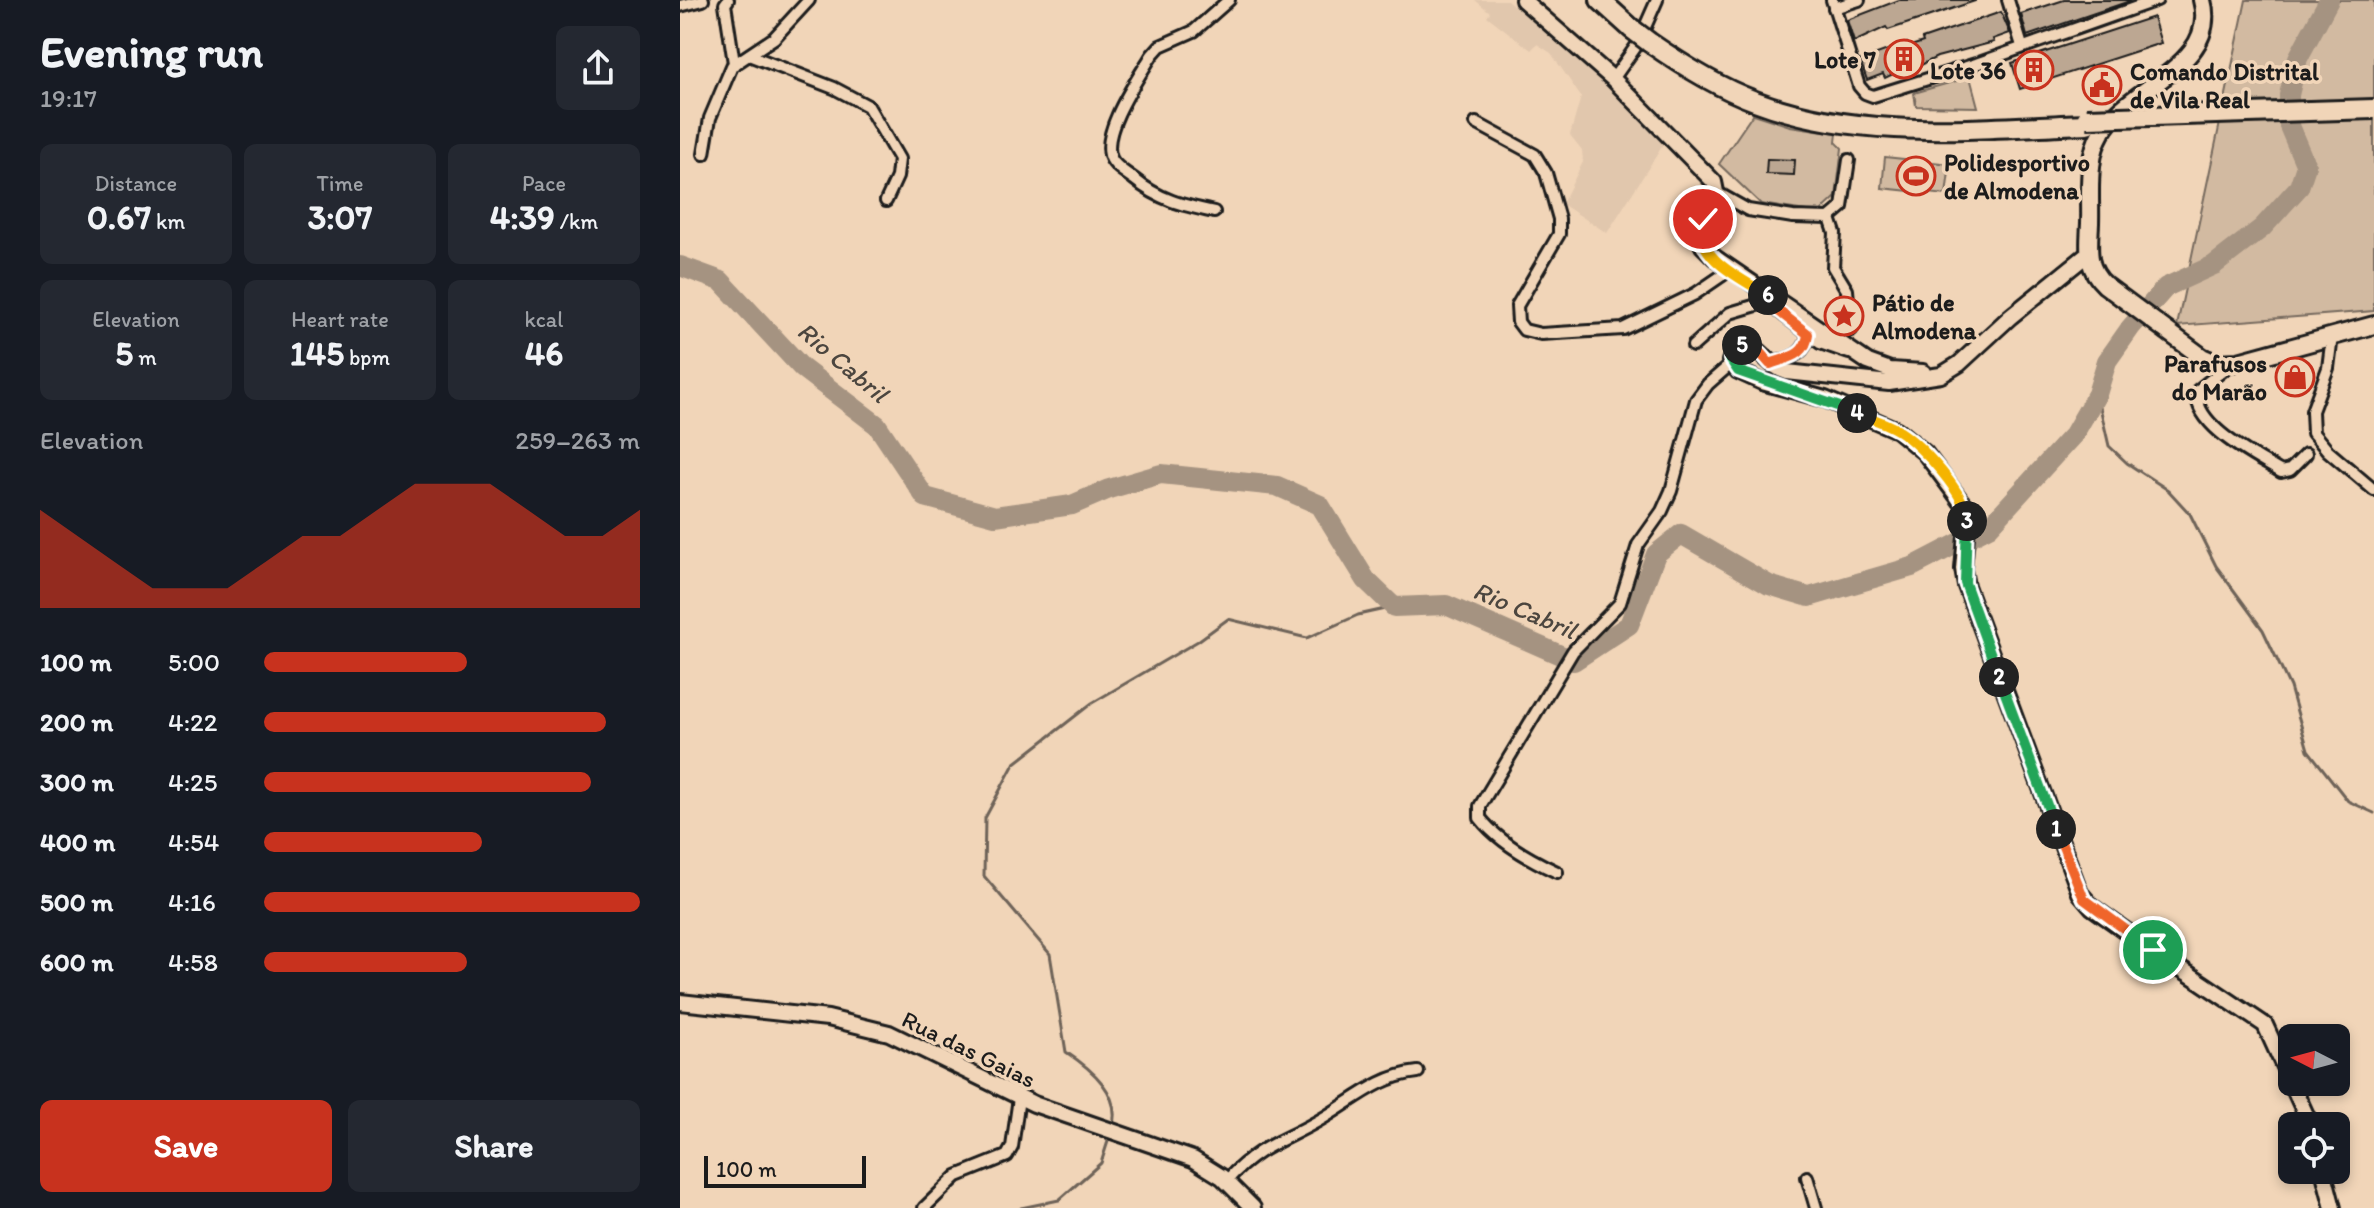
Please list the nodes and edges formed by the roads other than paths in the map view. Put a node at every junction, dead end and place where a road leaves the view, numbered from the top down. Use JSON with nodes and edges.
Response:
{"nodes":[{"id":1,"x":703,"y":0,"type":"edge"},
{"id":2,"x":728,"y":0,"type":"edge"},
{"id":3,"x":809,"y":0,"type":"edge"},
{"id":4,"x":1229,"y":0,"type":"edge"},
{"id":5,"x":1523,"y":0,"type":"edge"},
{"id":6,"x":1600,"y":0,"type":"edge"},
{"id":7,"x":1610,"y":0,"type":"edge"},
{"id":8,"x":1657,"y":0,"type":"edge"},
{"id":9,"x":1859,"y":0,"type":"edge"},
{"id":10,"x":2157,"y":0,"type":"edge"},
{"id":11,"x":2202,"y":0,"type":"edge"},
{"id":12,"x":2011,"y":1,"type":"edge"},
{"id":13,"x":1833,"y":4,"type":"edge"},
{"id":14,"x":680,"y":6,"type":"edge"},
{"id":15,"x":1634,"y":25,"type":"junction"},
{"id":16,"x":2022,"y":46,"type":"junction"},
{"id":17,"x":749,"y":55,"type":"junction"},
{"id":18,"x":734,"y":63,"type":"junction"},
{"id":19,"x":1613,"y":79,"type":"junction"},
{"id":20,"x":2374,"y":109,"type":"edge"},
{"id":21,"x":2374,"y":116,"type":"edge"},
{"id":22,"x":2087,"y":121,"type":"junction"},
{"id":23,"x":1476,"y":123,"type":"dead end"},
{"id":24,"x":704,"y":154,"type":"dead end"},
{"id":25,"x":1849,"y":160,"type":"dead end"},
{"id":26,"x":1716,"y":192,"type":"junction"},
{"id":27,"x":886,"y":201,"type":"dead end"},
{"id":28,"x":1214,"y":212,"type":"dead end"},
{"id":29,"x":1830,"y":218,"type":"junction"},
{"id":30,"x":2088,"y":254,"type":"junction"},
{"id":31,"x":1730,"y":270,"type":"junction"},
{"id":32,"x":1772,"y":301,"type":"junction"},
{"id":33,"x":2373,"y":325,"type":"edge"},
{"id":34,"x":1851,"y":330,"type":"dead end"},
{"id":35,"x":1808,"y":334,"type":"junction"},
{"id":36,"x":2332,"y":336,"type":"junction"},
{"id":37,"x":1693,"y":346,"type":"dead end"},
{"id":38,"x":1859,"y":356,"type":"junction"},
{"id":39,"x":2232,"y":363,"type":"junction"},
{"id":40,"x":1731,"y":364,"type":"junction"},
{"id":41,"x":1770,"y":364,"type":"junction"},
{"id":42,"x":1951,"y":370,"type":"junction"},
{"id":43,"x":2306,"y":454,"type":"dead end"},
{"id":44,"x":2374,"y":490,"type":"edge"},
{"id":45,"x":1557,"y":872,"type":"dead end"},
{"id":46,"x":680,"y":1002,"type":"edge"},
{"id":47,"x":1418,"y":1072,"type":"dead end"},
{"id":48,"x":1019,"y":1098,"type":"junction"},
{"id":49,"x":2305,"y":1112,"type":"edge"},
{"id":50,"x":1807,"y":1177,"type":"dead end"},
{"id":51,"x":1227,"y":1180,"type":"junction"},
{"id":52,"x":2327,"y":1184,"type":"edge"},
{"id":53,"x":924,"y":1208,"type":"edge"},
{"id":54,"x":1253,"y":1208,"type":"edge"},
{"id":55,"x":1816,"y":1208,"type":"edge"},
{"id":56,"x":2333,"y":1208,"type":"edge"}],
"edges":[{"from":1,"to":14,"type":"street"},
{"from":2,"to":18,"type":"street"},
{"from":3,"to":17,"type":"street"},
{"from":4,"to":28,"type":"street"},
{"from":5,"to":19,"type":"main road"},
{"from":6,"to":15,"type":"highway"},
{"from":7,"to":15,"type":"highway"},
{"from":8,"to":19,"type":"street"},
{"from":9,"to":13,"type":"street"},
{"from":10,"to":16,"type":"street"},
{"from":11,"to":30,"type":"main road"},
{"from":12,"to":16,"type":"street"},
{"from":13,"to":16,"type":"street"},
{"from":15,"to":22,"type":"highway","bridge":true},
{"from":17,"to":18,"type":"street"},
{"from":17,"to":27,"type":"street"},
{"from":18,"to":24,"type":"street"},
{"from":19,"to":26,"type":"main road"},
{"from":20,"to":22,"type":"highway","bridge":true},
{"from":21,"to":22,"type":"highway"},
{"from":23,"to":31,"type":"street"},
{"from":25,"to":29,"type":"street"},
{"from":26,"to":29,"type":"street"},
{"from":26,"to":31,"type":"main road"},
{"from":29,"to":34,"type":"street"},
{"from":30,"to":39,"type":"main road"},
{"from":30,"to":42,"type":"main road"},
{"from":31,"to":32,"type":"main road"},
{"from":32,"to":35,"type":"street"},
{"from":32,"to":37,"type":"street"},
{"from":32,"to":38,"type":"main road"},
{"from":33,"to":36,"type":"main road"},
{"from":35,"to":38,"type":"street"},
{"from":35,"to":41,"type":"street"},
{"from":36,"to":39,"type":"main road"},
{"from":36,"to":44,"type":"street"},
{"from":38,"to":42,"type":"main road"},
{"from":39,"to":43,"type":"street"},
{"from":40,"to":41,"type":"main road"},
{"from":40,"to":45,"type":"street"},
{"from":40,"to":49,"type":"main road"},
{"from":41,"to":42,"type":"main road"},
{"from":46,"to":48,"type":"main road","name":"Rua das Gaias"},
{"from":47,"to":51,"type":"street"},
{"from":48,"to":51,"type":"main road","name":"Rua das Gaias"},
{"from":48,"to":53,"type":"street"},
{"from":50,"to":55,"type":"street"},
{"from":51,"to":54,"type":"main road","name":"Rua das Gaias"},
{"from":52,"to":56,"type":"main road"}]}
